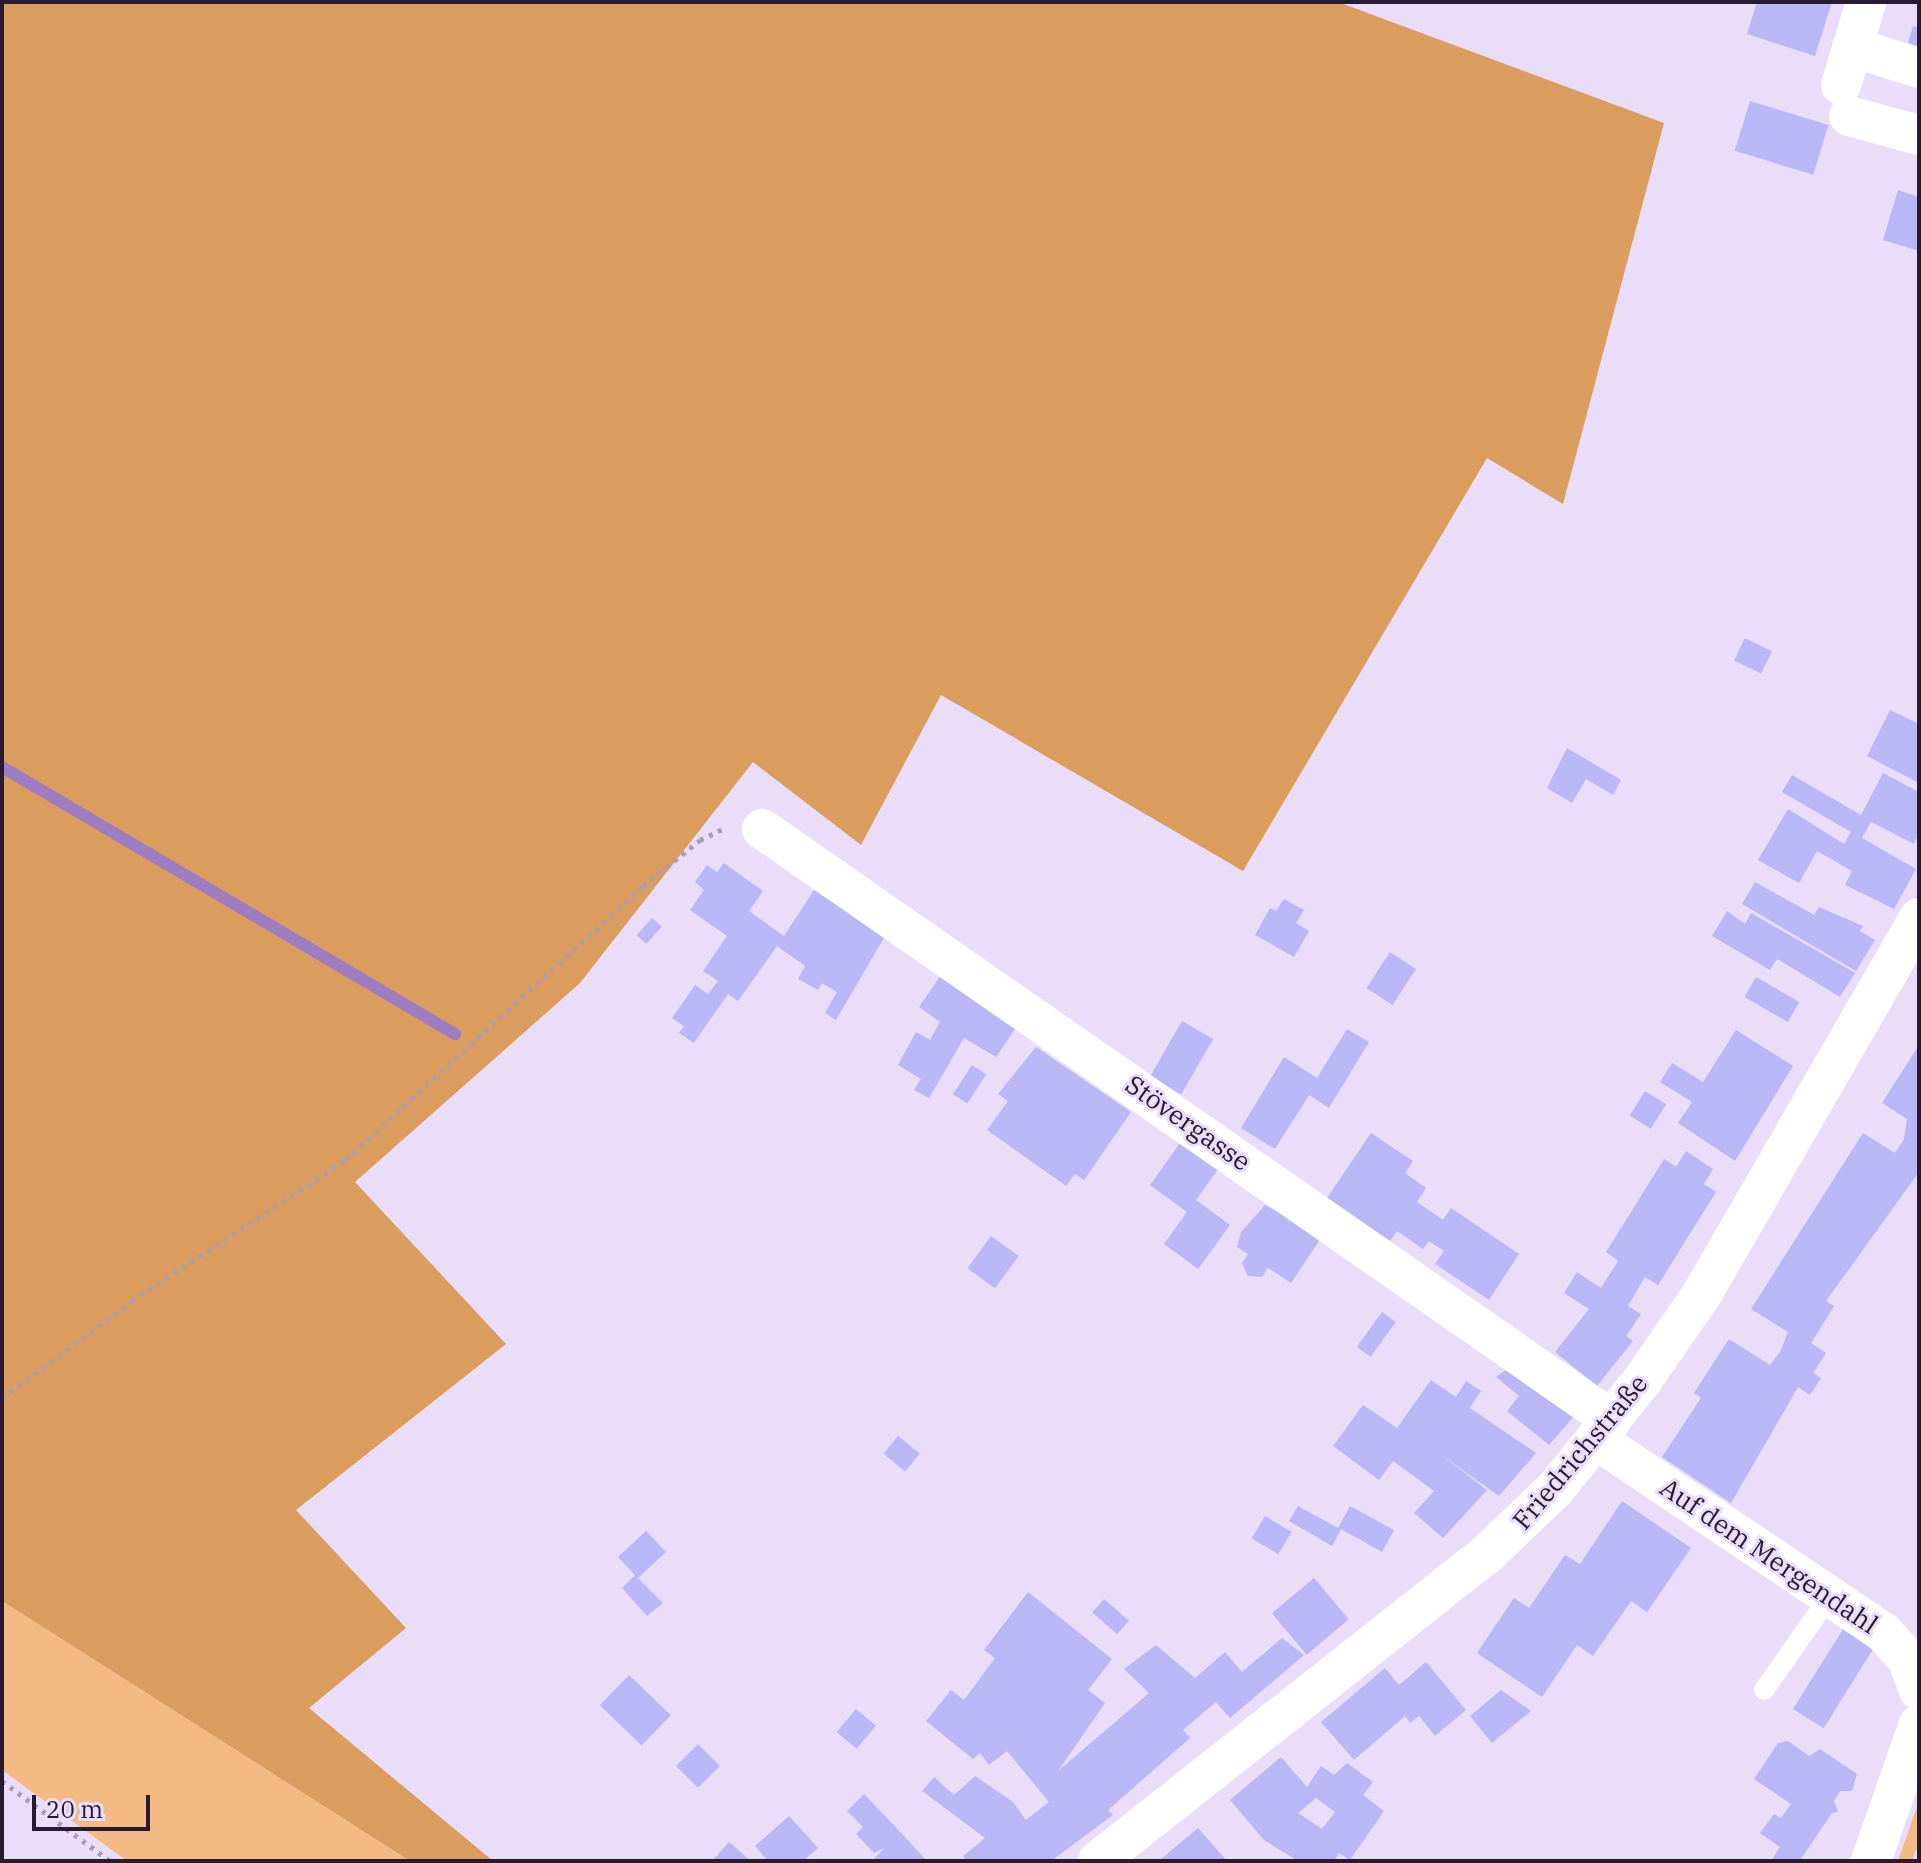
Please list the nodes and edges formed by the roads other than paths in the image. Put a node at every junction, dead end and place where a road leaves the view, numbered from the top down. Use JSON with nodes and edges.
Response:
{"nodes":[{"id":1,"x":1866,"y":2,"type":"edge"},
{"id":2,"x":1852,"y":47,"type":"junction"},
{"id":3,"x":1919,"y":68,"type":"edge"},
{"id":4,"x":1919,"y":135,"type":"edge"},
{"id":5,"x":762,"y":829,"type":"road end"},
{"id":6,"x":1919,"y":918,"type":"edge"},
{"id":7,"x":1605,"y":1430,"type":"junction"},
{"id":8,"x":1830,"y":1596,"type":"junction"},
{"id":9,"x":1764,"y":1690,"type":"dead end"},
{"id":10,"x":1919,"y":1690,"type":"edge"},
{"id":11,"x":1919,"y":1724,"type":"edge"},
{"id":12,"x":1098,"y":1861,"type":"edge"},
{"id":13,"x":1871,"y":1861,"type":"edge"}],
"edges":[{"from":1,"to":2,"type":"street"},
{"from":2,"to":3,"type":"street"},
{"from":2,"to":4,"type":"street"},
{"from":5,"to":7,"type":"street","name":"Stövergasse"},
{"from":6,"to":7,"type":"street","name":"Friedrichstraße"},
{"from":7,"to":8,"type":"street","name":"Auf dem Mergendahl"},
{"from":7,"to":12,"type":"street","name":"Friedrichstraße"},
{"from":8,"to":9,"type":"lane"},
{"from":8,"to":10,"type":"street","name":"Auf dem Mergendahl"},
{"from":11,"to":13,"type":"street"}]}
